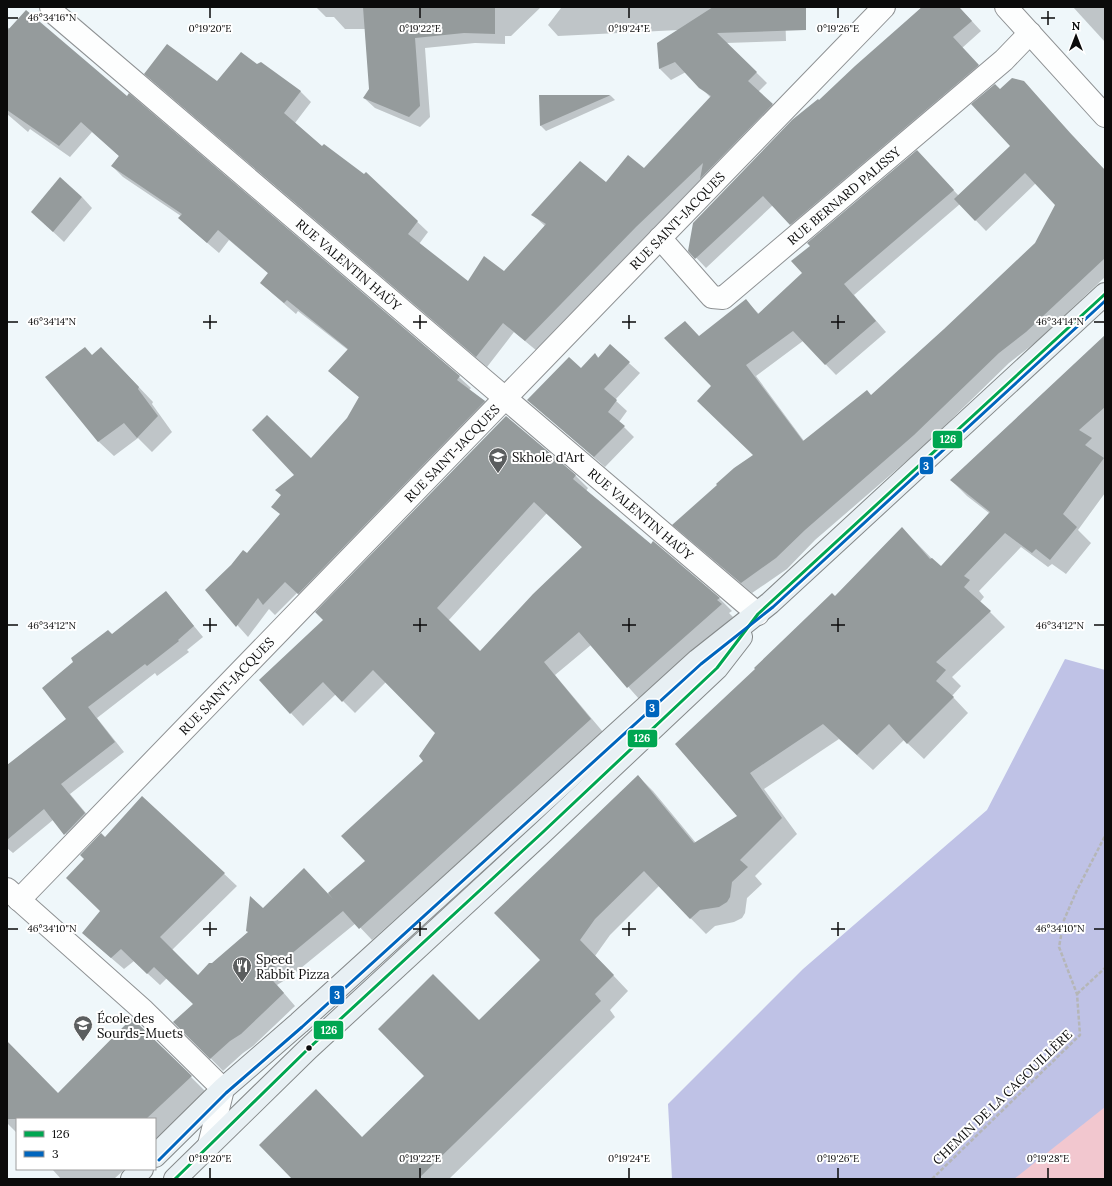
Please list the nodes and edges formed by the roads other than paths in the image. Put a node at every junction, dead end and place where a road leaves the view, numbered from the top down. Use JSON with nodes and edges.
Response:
{"nodes":[{"id":1,"x":51,"y":7,"type":"edge"},
{"id":2,"x":884,"y":7,"type":"edge"},
{"id":3,"x":1006,"y":7,"type":"edge"},
{"id":4,"x":1030,"y":33,"type":"junction"},
{"id":5,"x":1105,"y":116,"type":"edge"},
{"id":6,"x":660,"y":238,"type":"junction"},
{"id":7,"x":1105,"y":294,"type":"edge"},
{"id":8,"x":505,"y":398,"type":"junction"},
{"id":9,"x":758,"y":614,"type":"junction"},
{"id":10,"x":13,"y":894,"type":"edge"},
{"id":11,"x":223,"y":1089,"type":"junction"},
{"id":12,"x":209,"y":1145,"type":"junction"},
{"id":13,"x":156,"y":1155,"type":"edge"},
{"id":14,"x":141,"y":1170,"type":"edge"},
{"id":15,"x":132,"y":1179,"type":"edge"},
{"id":16,"x":175,"y":1179,"type":"edge"}],
"edges":[{"from":1,"to":8,"type":"street","name":"RUE VALENTIN HAÜY"},
{"from":2,"to":6,"type":"street","name":"RUE SAINT-JACQUES"},
{"from":3,"to":4,"type":"street"},
{"from":4,"to":5,"type":"street"},
{"from":4,"to":6,"type":"street","name":"RUE BERNARD PALISSY"},
{"from":6,"to":8,"type":"street","name":"RUE SAINT-JACQUES"},
{"from":7,"to":9,"type":"main road"},
{"from":8,"to":9,"type":"street","name":"RUE VALENTIN HAÜY"},
{"from":8,"to":10,"type":"street","name":"RUE SAINT-JACQUES"},
{"from":9,"to":11,"type":"main road"},
{"from":9,"to":12,"type":"main road"},
{"from":10,"to":11,"type":"street"},
{"from":11,"to":12,"type":"street"},
{"from":11,"to":13,"type":"main road"},
{"from":12,"to":16,"type":"main road"},
{"from":14,"to":15,"type":"main road"}]}
